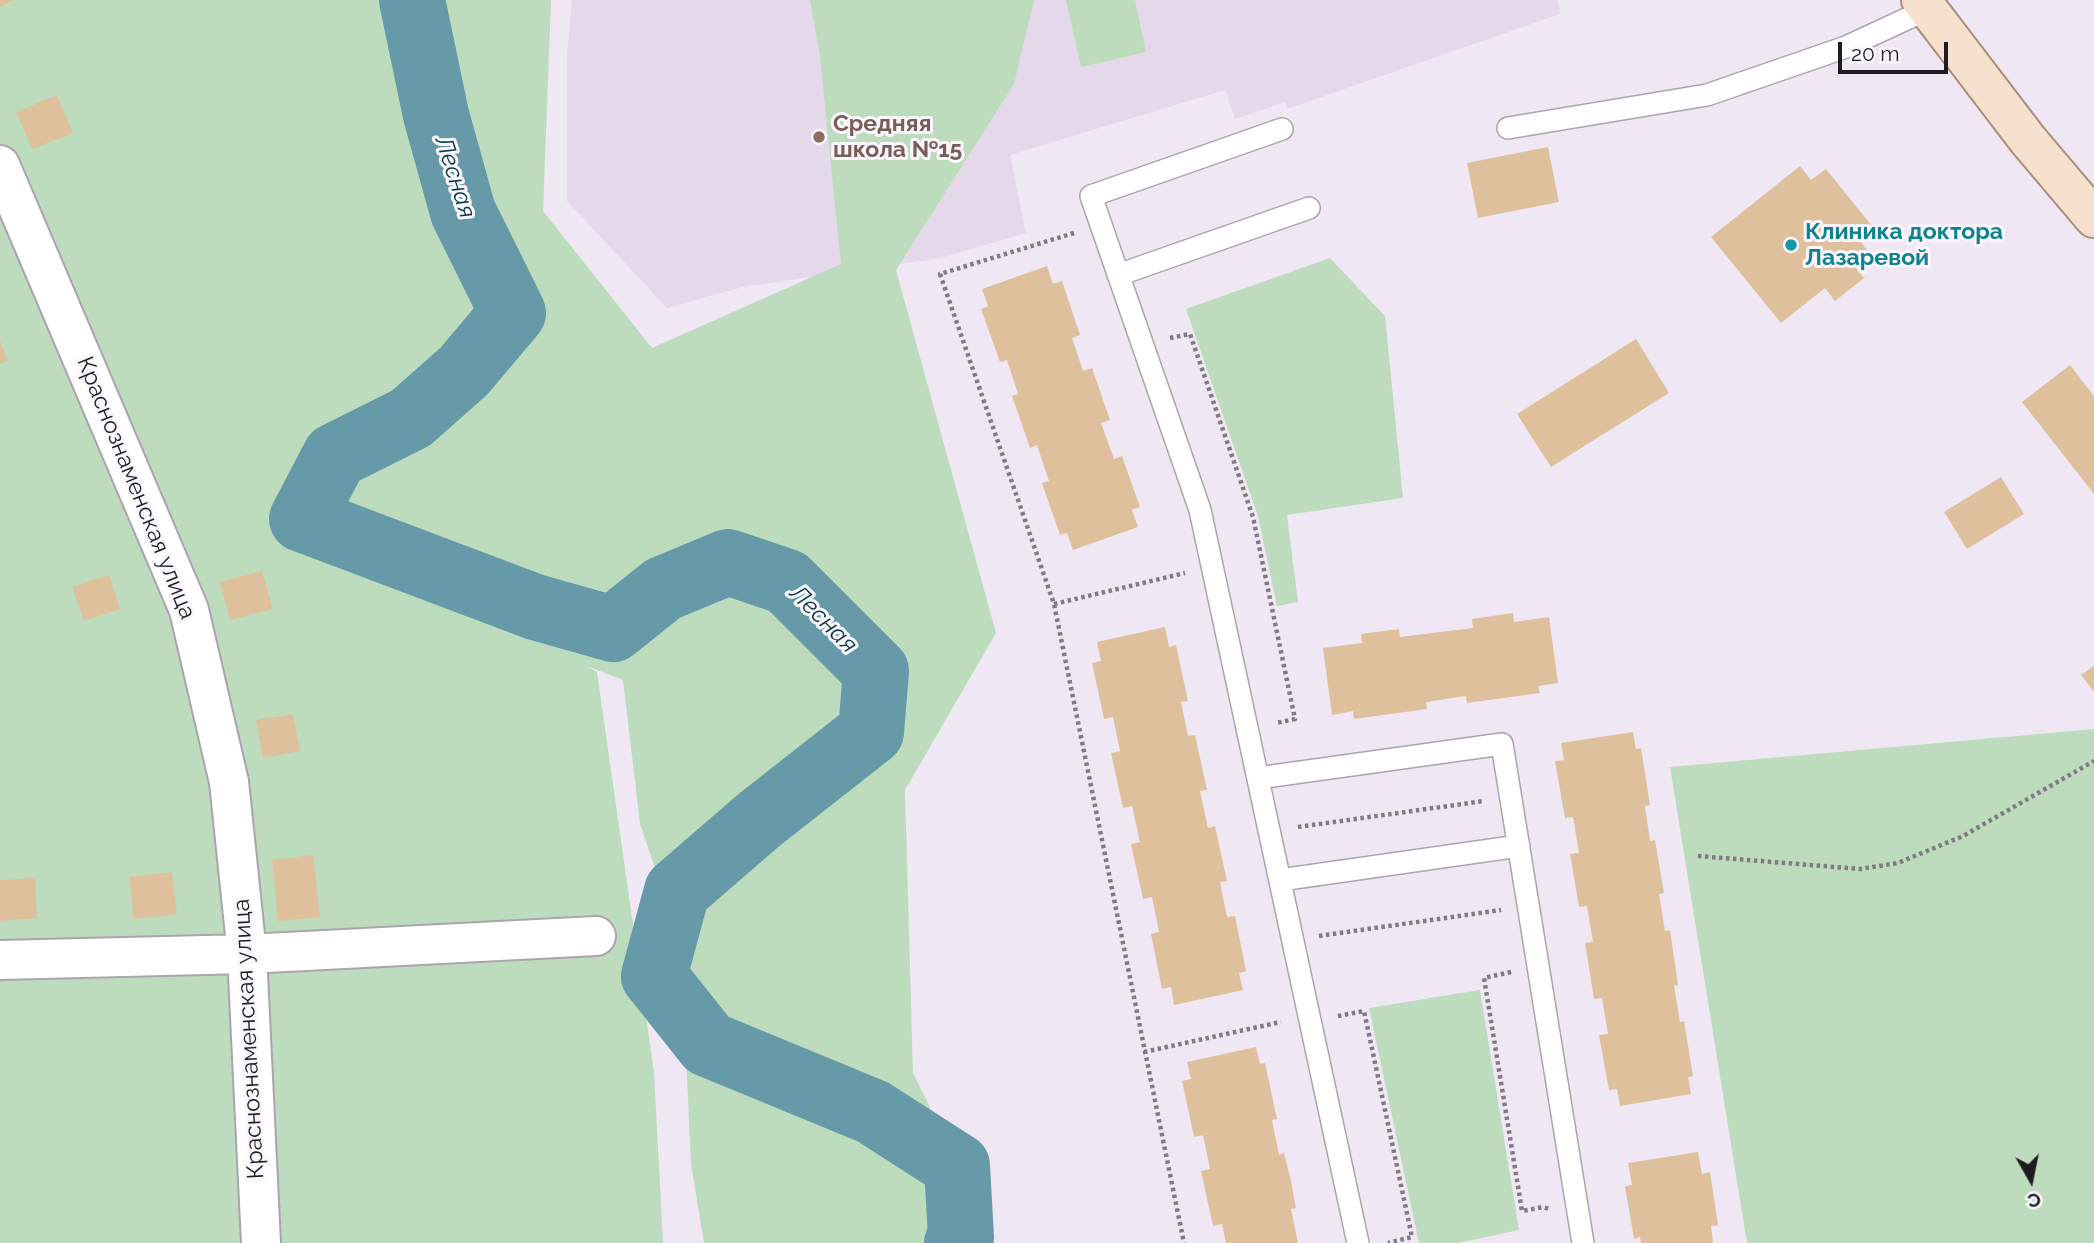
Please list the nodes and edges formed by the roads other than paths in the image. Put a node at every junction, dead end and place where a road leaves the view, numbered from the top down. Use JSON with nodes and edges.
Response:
{"nodes":[{"id":1,"x":1925,"y":4,"type":"edge"},
{"id":2,"x":1508,"y":128,"type":"dead end"},
{"id":3,"x":1282,"y":129,"type":"dead end"},
{"id":4,"x":0,"y":165,"type":"edge"},
{"id":5,"x":1309,"y":208,"type":"dead end"},
{"id":6,"x":2094,"y":218,"type":"edge"},
{"id":7,"x":1118,"y":275,"type":"junction"},
{"id":8,"x":1258,"y":778,"type":"junction"},
{"id":9,"x":1519,"y":846,"type":"junction"},
{"id":10,"x":1280,"y":880,"type":"junction"},
{"id":11,"x":596,"y":936,"type":"dead end"},
{"id":12,"x":247,"y":954,"type":"junction"},
{"id":13,"x":0,"y":961,"type":"edge"},
{"id":14,"x":261,"y":1243,"type":"edge"},
{"id":15,"x":1358,"y":1243,"type":"edge"},
{"id":16,"x":1583,"y":1243,"type":"edge"}],
"edges":[{"from":1,"to":2,"type":"lane"},
{"from":1,"to":6,"type":"main road"},
{"from":3,"to":7,"type":"lane"},
{"from":4,"to":12,"type":"street","name":"Краснознаменская улица"},
{"from":5,"to":7,"type":"lane"},
{"from":7,"to":8,"type":"lane"},
{"from":8,"to":9,"type":"lane"},
{"from":8,"to":10,"type":"lane"},
{"from":9,"to":10,"type":"lane"},
{"from":9,"to":16,"type":"lane"},
{"from":10,"to":15,"type":"lane"},
{"from":11,"to":12,"type":"street"},
{"from":12,"to":13,"type":"street"},
{"from":12,"to":14,"type":"street","name":"Краснознаменская улица"}]}
